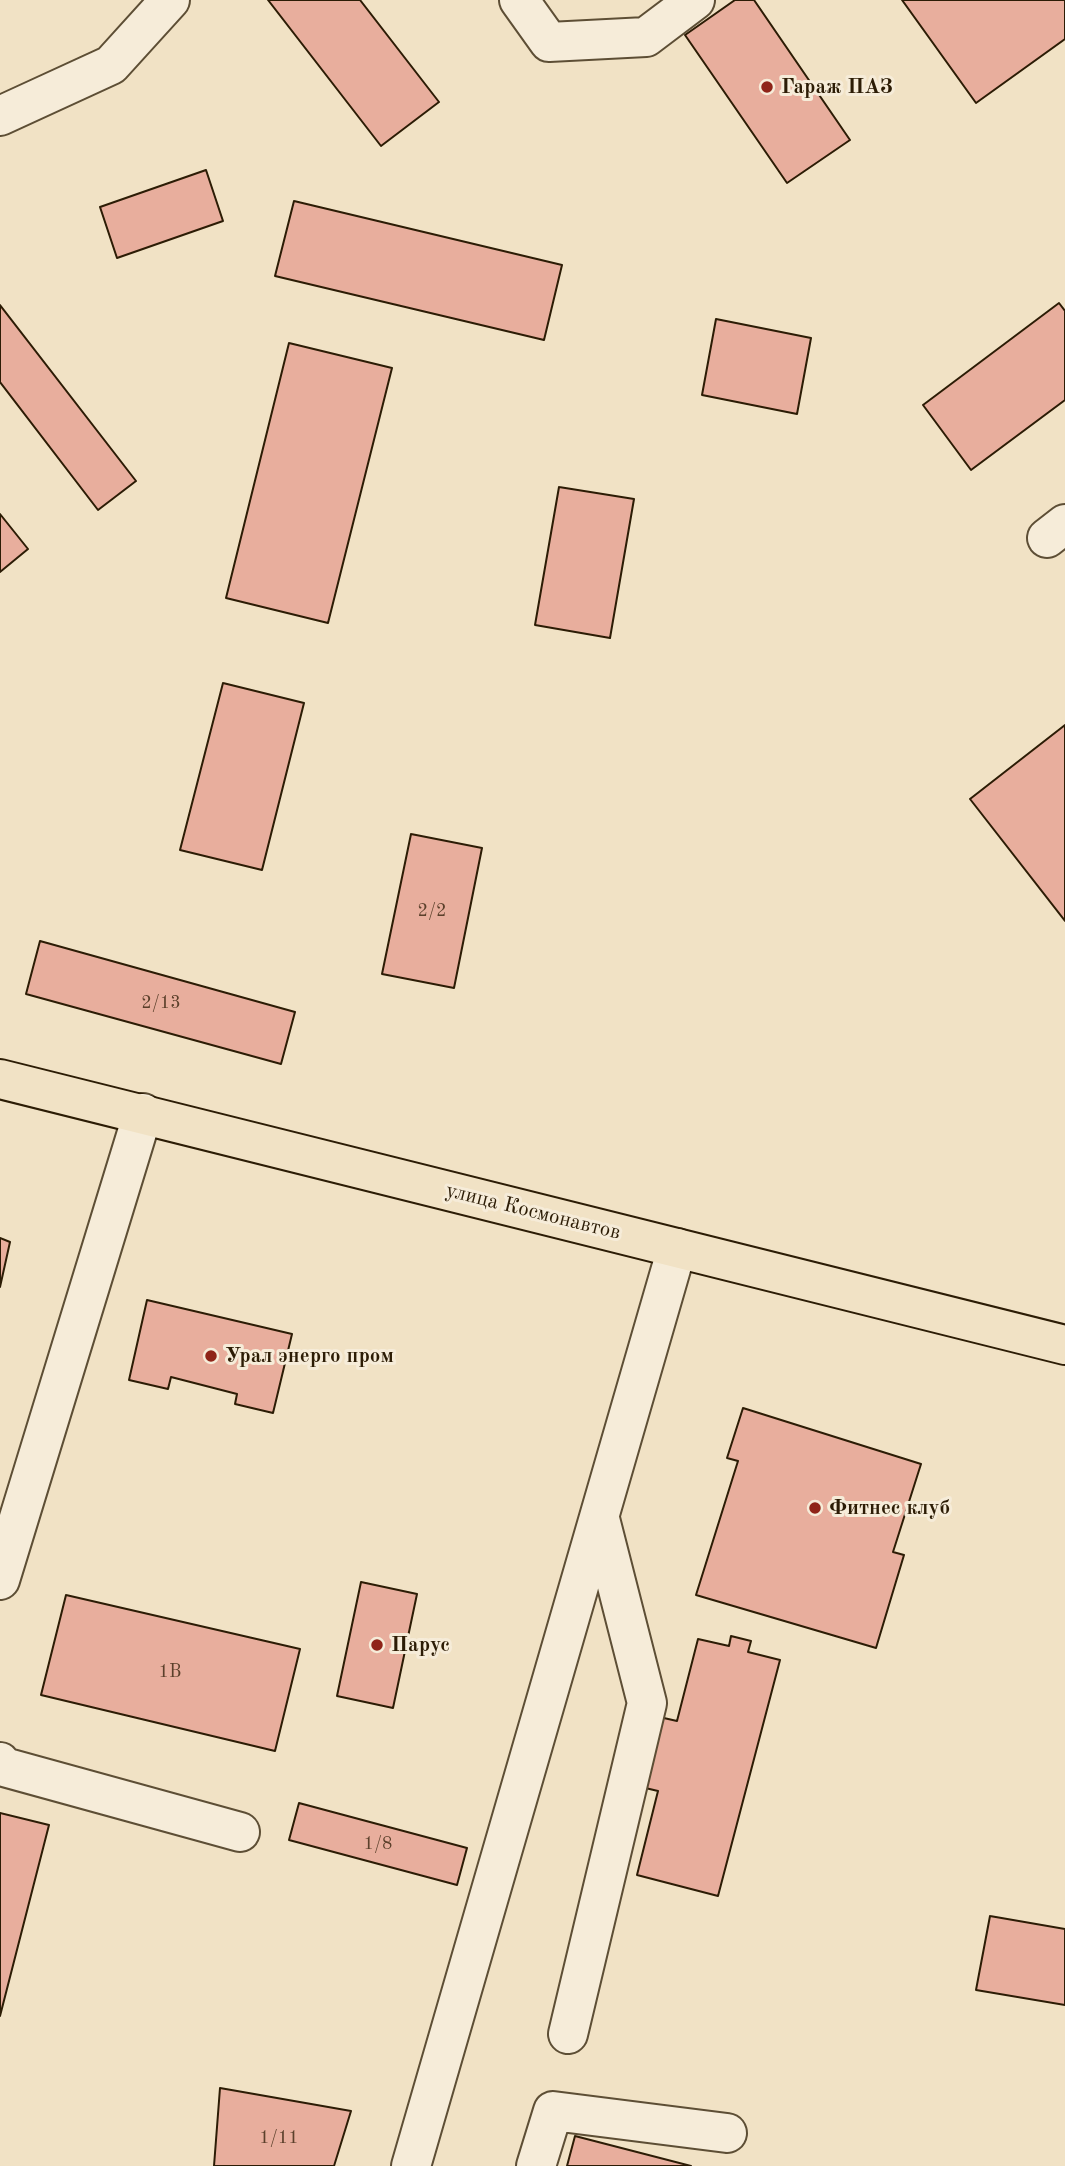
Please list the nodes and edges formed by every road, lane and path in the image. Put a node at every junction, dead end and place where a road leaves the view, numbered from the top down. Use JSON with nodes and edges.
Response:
{"nodes":[{"id":1,"x":170,"y":0,"type":"edge"},
{"id":2,"x":519,"y":0,"type":"edge"},
{"id":3,"x":695,"y":0,"type":"edge"},
{"id":4,"x":0,"y":116,"type":"edge"},
{"id":5,"x":0,"y":1079,"type":"edge"},
{"id":6,"x":143,"y":1114,"type":"junction"},
{"id":7,"x":677,"y":1248,"type":"junction"},
{"id":8,"x":1065,"y":1345,"type":"edge"},
{"id":9,"x":599,"y":1517,"type":"junction"},
{"id":10,"x":0,"y":1580,"type":"edge"},
{"id":11,"x":0,"y":1762,"type":"edge"},
{"id":12,"x":240,"y":1832,"type":"dead end"},
{"id":13,"x":568,"y":2034,"type":"dead end"},
{"id":14,"x":727,"y":2133,"type":"dead end"},
{"id":15,"x":411,"y":2166,"type":"edge"},
{"id":16,"x":536,"y":2166,"type":"edge"}],
"edges":[{"from":1,"to":4,"type":"lane"},
{"from":2,"to":3,"type":"lane"},
{"from":5,"to":6,"type":"main road","name":"улица Космонавтов"},
{"from":6,"to":7,"type":"main road","name":"улица Космонавтов"},
{"from":6,"to":10,"type":"lane"},
{"from":7,"to":8,"type":"main road","name":"улица Космонавтов"},
{"from":7,"to":9,"type":"lane"},
{"from":9,"to":13,"type":"lane"},
{"from":9,"to":15,"type":"lane"},
{"from":11,"to":12,"type":"lane"},
{"from":14,"to":16,"type":"lane"}]}
